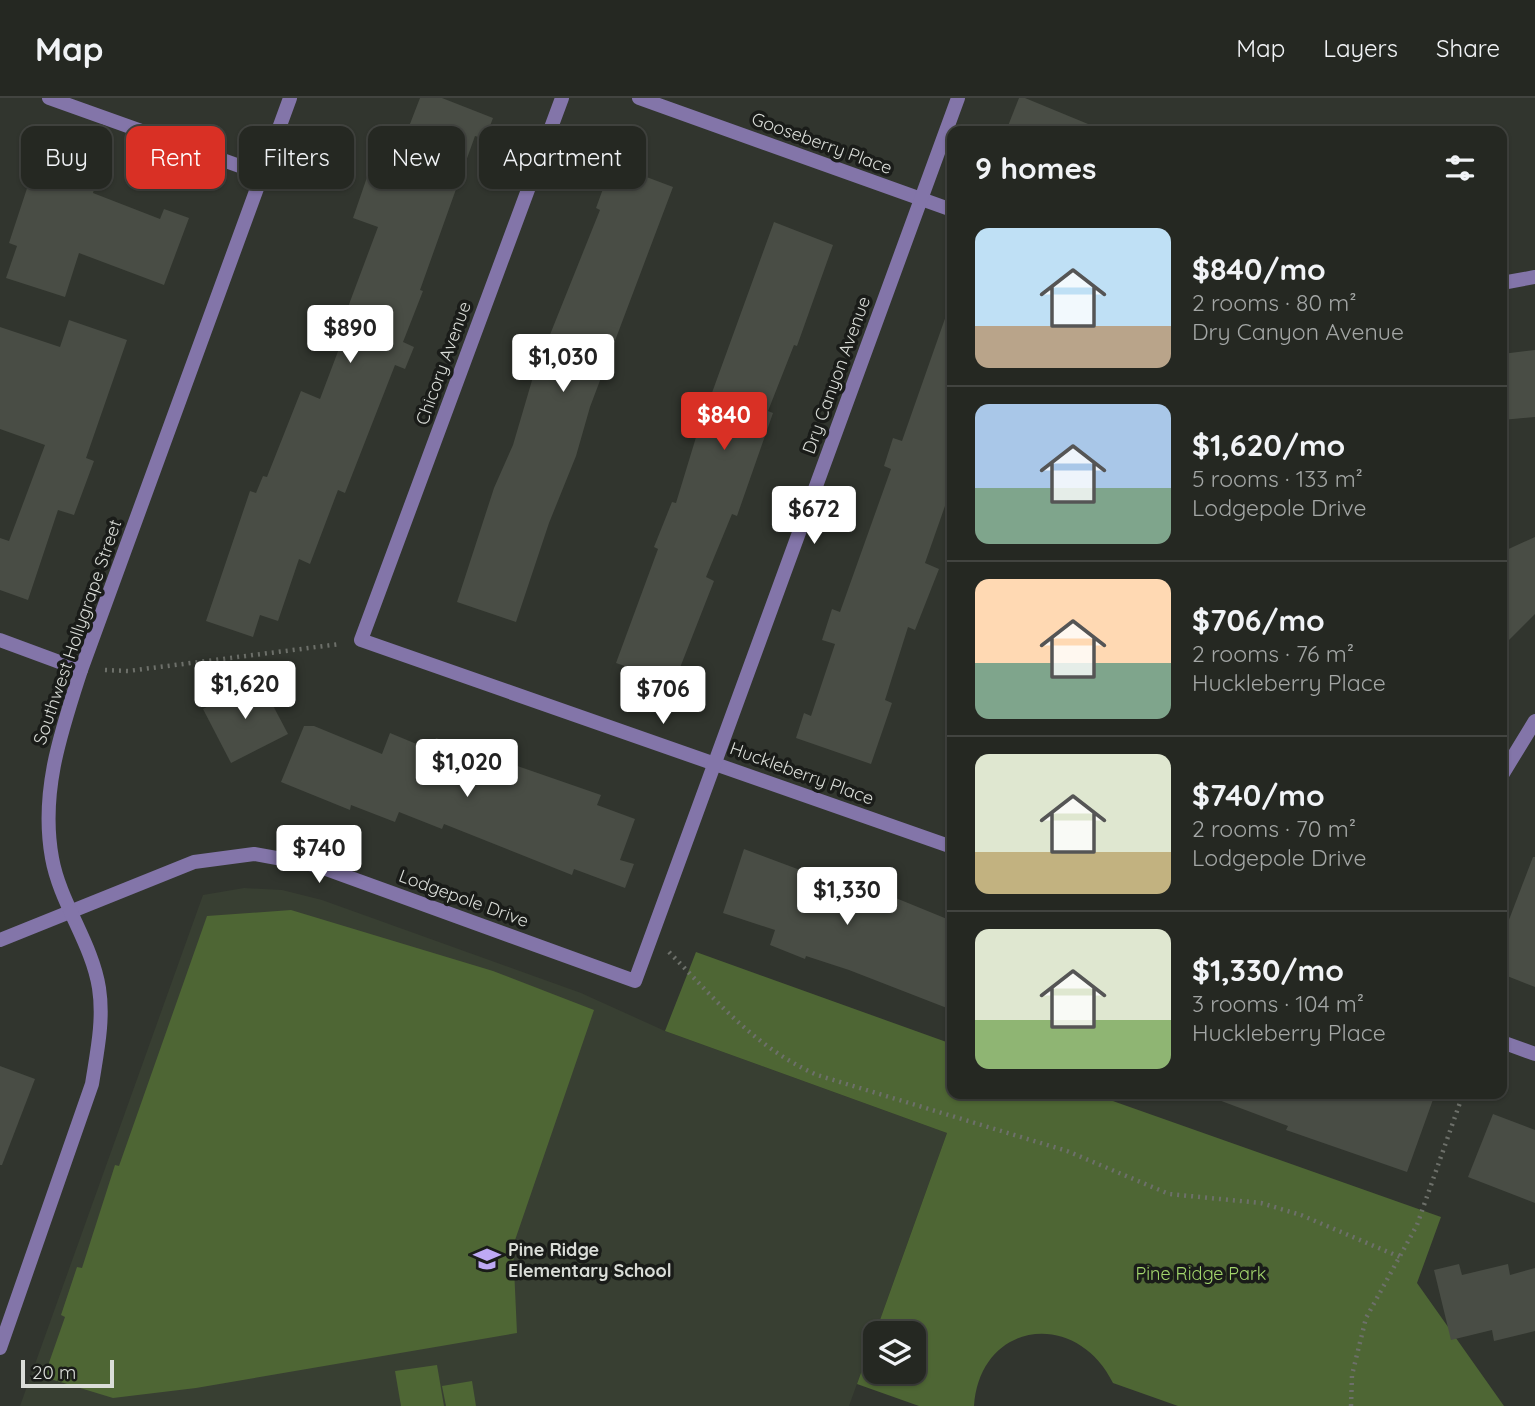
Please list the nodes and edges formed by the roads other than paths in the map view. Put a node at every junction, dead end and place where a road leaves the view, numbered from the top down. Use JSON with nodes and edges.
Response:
{"nodes":[{"id":1,"x":49,"y":98,"type":"edge"},
{"id":2,"x":290,"y":98,"type":"edge"},
{"id":3,"x":562,"y":98,"type":"edge"},
{"id":4,"x":639,"y":98,"type":"edge"},
{"id":5,"x":958,"y":98,"type":"edge"},
{"id":6,"x":280,"y":126,"type":"edge"},
{"id":7,"x":948,"y":126,"type":"edge"},
{"id":8,"x":947,"y":128,"type":"edge"},
{"id":9,"x":239,"y":166,"type":"edge"},
{"id":10,"x":257,"y":189,"type":"edge"},
{"id":11,"x":921,"y":199,"type":"junction"},
{"id":12,"x":947,"y":209,"type":"edge"},
{"id":13,"x":1535,"y":277,"type":"edge"},
{"id":14,"x":1507,"y":282,"type":"edge"},
{"id":15,"x":0,"y":640,"type":"edge"},
{"id":16,"x":361,"y":640,"type":"joint"},
{"id":17,"x":81,"y":670,"type":"junction"},
{"id":18,"x":1535,"y":721,"type":"edge"},
{"id":19,"x":716,"y":762,"type":"junction"},
{"id":20,"x":1507,"y":767,"type":"edge"},
{"id":21,"x":947,"y":844,"type":"edge"},
{"id":22,"x":72,"y":914,"type":"junction"},
{"id":23,"x":0,"y":940,"type":"edge"},
{"id":24,"x":635,"y":981,"type":"joint"},
{"id":25,"x":1507,"y":1044,"type":"edge"},
{"id":26,"x":1535,"y":1054,"type":"edge"},
{"id":27,"x":0,"y":1348,"type":"edge"}],
"edges":[{"from":1,"to":9,"type":"street"},
{"from":2,"to":6,"type":"street","name":"Southwest Hollygrape Street"},
{"from":3,"to":16,"type":"street","name":"Chicory Avenue"},
{"from":4,"to":11,"type":"street","name":"Gooseberry Place"},
{"from":5,"to":7,"type":"street","name":"Dry Canyon Avenue"},
{"from":8,"to":11,"type":"street","name":"Dry Canyon Avenue"},
{"from":10,"to":17,"type":"street","name":"Southwest Hollygrape Street"},
{"from":11,"to":12,"type":"street","name":"Gooseberry Place"},
{"from":11,"to":19,"type":"street","name":"Dry Canyon Avenue"},
{"from":13,"to":14,"type":"street"},
{"from":15,"to":17,"type":"street"},
{"from":16,"to":19,"type":"street","name":"Huckleberry Place"},
{"from":17,"to":22,"type":"street","name":"Southwest Hollygrape Street"},
{"from":18,"to":20,"type":"street"},
{"from":19,"to":21,"type":"street","name":"Huckleberry Place"},
{"from":19,"to":24,"type":"street","name":"Dry Canyon Avenue"},
{"from":22,"to":23,"type":"street","name":"Lodgepole Drive"},
{"from":22,"to":24,"type":"street","name":"Lodgepole Drive"},
{"from":22,"to":27,"type":"street","name":"Southwest Hollygrape Street"},
{"from":25,"to":26,"type":"street"}]}
